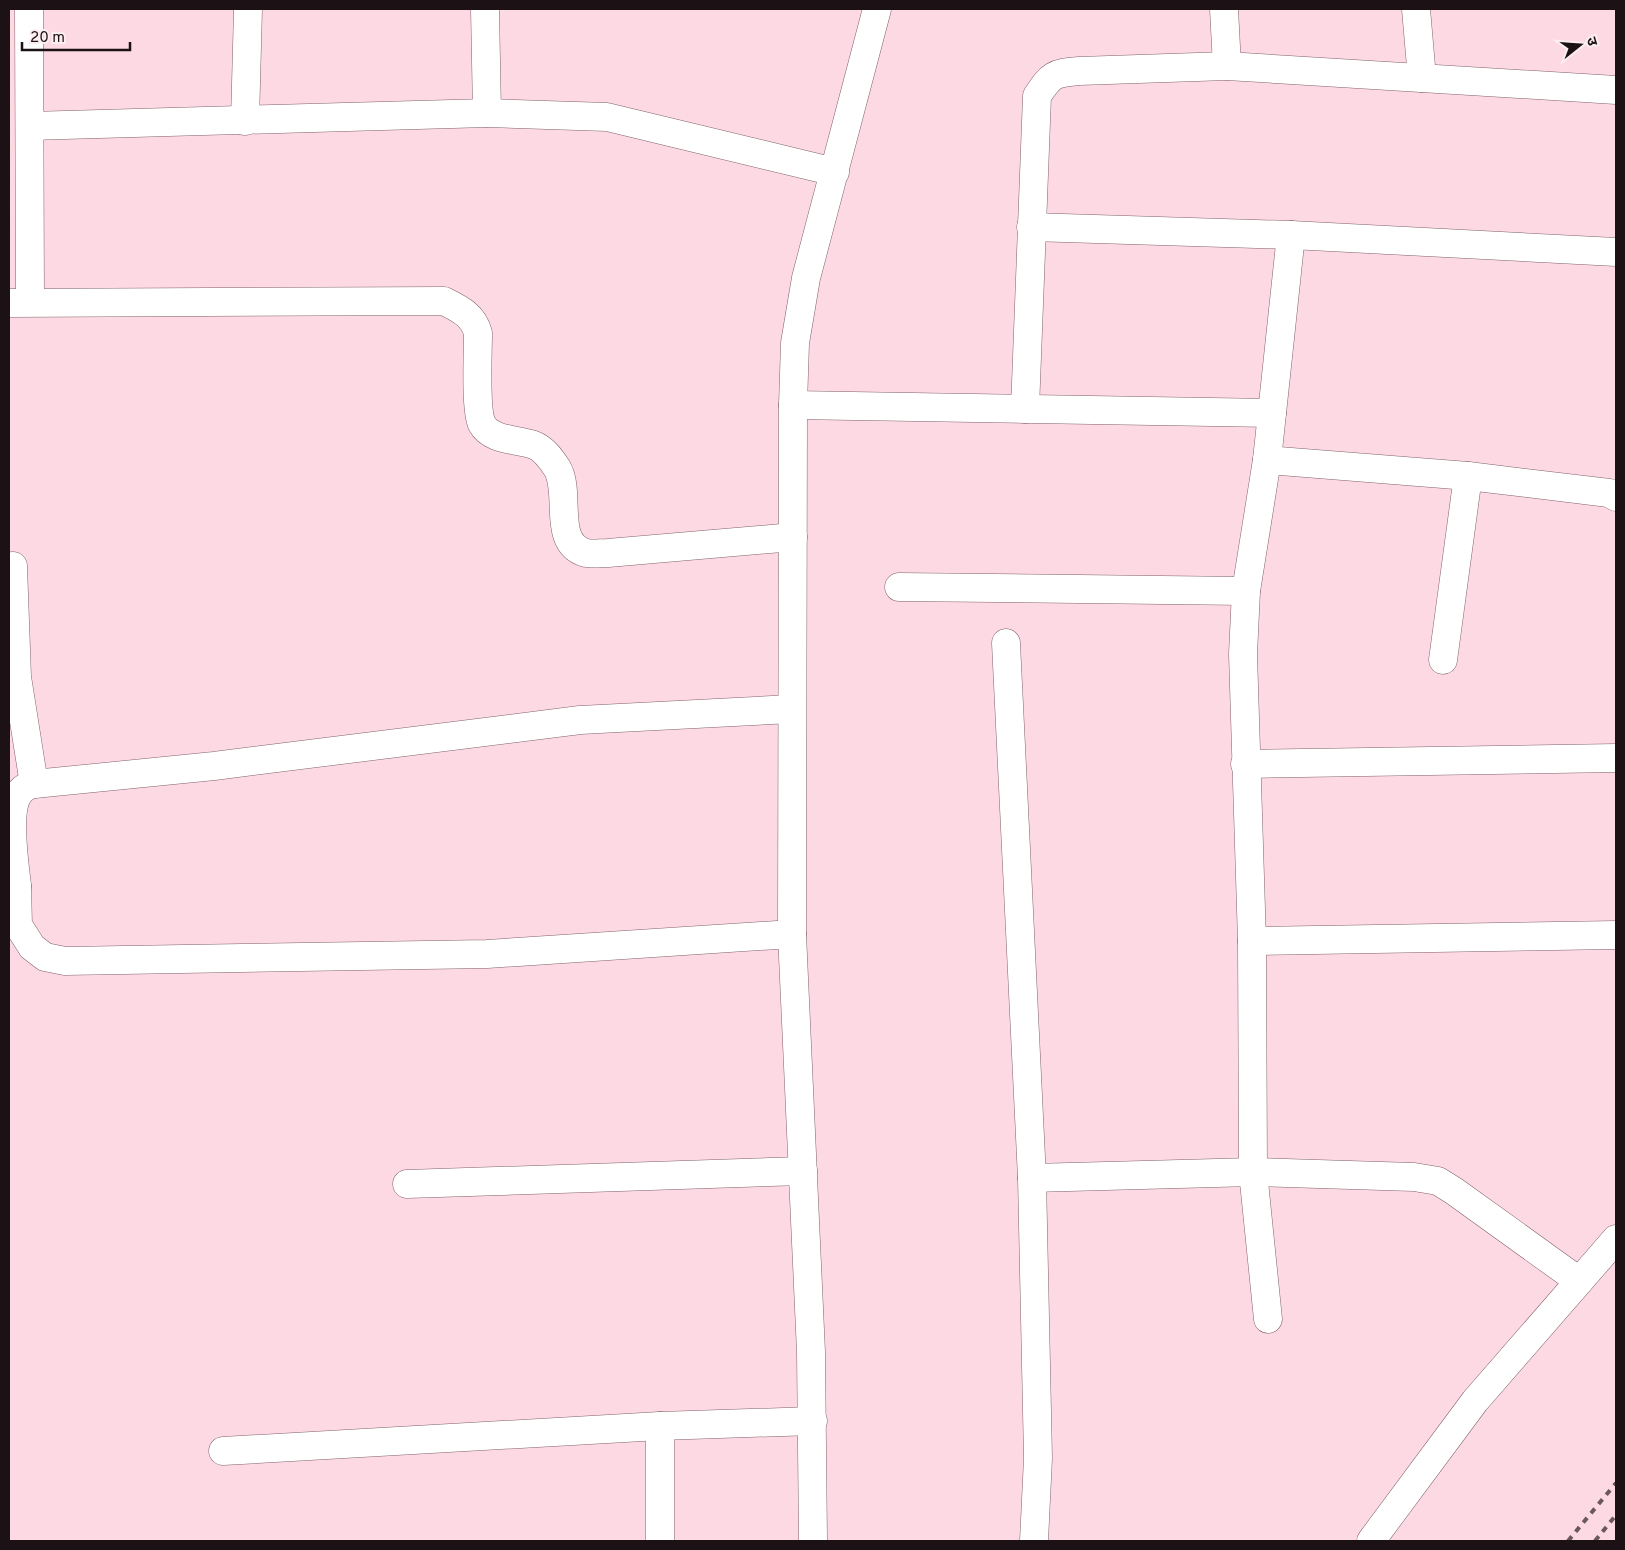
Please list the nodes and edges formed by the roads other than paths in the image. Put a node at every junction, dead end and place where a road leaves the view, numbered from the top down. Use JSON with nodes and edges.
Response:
{"nodes":[{"id":1,"x":29,"y":9,"type":"edge"},
{"id":2,"x":248,"y":9,"type":"edge"},
{"id":3,"x":485,"y":9,"type":"edge"},
{"id":4,"x":877,"y":9,"type":"edge"},
{"id":5,"x":1224,"y":9,"type":"edge"},
{"id":6,"x":1416,"y":9,"type":"edge"},
{"id":7,"x":1227,"y":66,"type":"junction"},
{"id":8,"x":1422,"y":78,"type":"junction"},
{"id":9,"x":1616,"y":90,"type":"edge"},
{"id":10,"x":487,"y":113,"type":"junction"},
{"id":11,"x":245,"y":121,"type":"junction"},
{"id":12,"x":30,"y":126,"type":"junction"},
{"id":13,"x":835,"y":172,"type":"junction"},
{"id":14,"x":1031,"y":227,"type":"junction"},
{"id":15,"x":1291,"y":235,"type":"junction"},
{"id":16,"x":1616,"y":252,"type":"edge"},
{"id":17,"x":19,"y":303,"type":"edge"},
{"id":18,"x":793,"y":405,"type":"junction"},
{"id":19,"x":1025,"y":409,"type":"junction"},
{"id":20,"x":1272,"y":413,"type":"junction"},
{"id":21,"x":1267,"y":460,"type":"junction"},
{"id":22,"x":1468,"y":476,"type":"junction"},
{"id":23,"x":1616,"y":497,"type":"edge"},
{"id":24,"x":793,"y":538,"type":"junction"},
{"id":25,"x":13,"y":566,"type":"dead end"},
{"id":26,"x":900,"y":587,"type":"dead end"},
{"id":27,"x":1246,"y":591,"type":"junction"},
{"id":28,"x":1006,"y":643,"type":"dead end"},
{"id":29,"x":1443,"y":660,"type":"dead end"},
{"id":30,"x":792,"y":709,"type":"junction"},
{"id":31,"x":1616,"y":758,"type":"edge"},
{"id":32,"x":1245,"y":764,"type":"junction"},
{"id":33,"x":34,"y":784,"type":"junction"},
{"id":34,"x":13,"y":885,"type":"edge"},
{"id":35,"x":792,"y":934,"type":"junction"},
{"id":36,"x":1616,"y":935,"type":"edge"},
{"id":37,"x":1252,"y":941,"type":"junction"},
{"id":38,"x":803,"y":1171,"type":"junction"},
{"id":39,"x":1253,"y":1172,"type":"junction"},
{"id":40,"x":1032,"y":1178,"type":"junction"},
{"id":41,"x":407,"y":1184,"type":"dead end"},
{"id":42,"x":1616,"y":1239,"type":"edge"},
{"id":43,"x":1579,"y":1282,"type":"junction"},
{"id":44,"x":1268,"y":1319,"type":"dead end"},
{"id":45,"x":813,"y":1421,"type":"junction"},
{"id":46,"x":660,"y":1426,"type":"junction"},
{"id":47,"x":223,"y":1451,"type":"dead end"},
{"id":48,"x":660,"y":1541,"type":"edge"},
{"id":49,"x":813,"y":1541,"type":"edge"},
{"id":50,"x":1034,"y":1541,"type":"edge"},
{"id":51,"x":1371,"y":1541,"type":"edge"}],
"edges":[{"from":1,"to":12,"type":"street"},
{"from":2,"to":11,"type":"street"},
{"from":3,"to":10,"type":"street"},
{"from":4,"to":13,"type":"street"},
{"from":5,"to":7,"type":"street"},
{"from":6,"to":8,"type":"street"},
{"from":7,"to":8,"type":"street"},
{"from":7,"to":14,"type":"street"},
{"from":8,"to":9,"type":"street"},
{"from":10,"to":11,"type":"street"},
{"from":10,"to":13,"type":"street"},
{"from":11,"to":12,"type":"street"},
{"from":12,"to":17,"type":"street"},
{"from":13,"to":18,"type":"street"},
{"from":14,"to":15,"type":"street"},
{"from":14,"to":19,"type":"street"},
{"from":15,"to":16,"type":"street"},
{"from":15,"to":20,"type":"street"},
{"from":17,"to":24,"type":"street"},
{"from":18,"to":19,"type":"street"},
{"from":18,"to":24,"type":"street"},
{"from":19,"to":20,"type":"street"},
{"from":20,"to":21,"type":"street"},
{"from":21,"to":22,"type":"street"},
{"from":21,"to":27,"type":"street"},
{"from":22,"to":23,"type":"street"},
{"from":22,"to":29,"type":"street"},
{"from":24,"to":30,"type":"street"},
{"from":25,"to":33,"type":"street"},
{"from":26,"to":27,"type":"street"},
{"from":27,"to":32,"type":"street"},
{"from":28,"to":40,"type":"street"},
{"from":30,"to":33,"type":"street"},
{"from":30,"to":35,"type":"street"},
{"from":31,"to":32,"type":"street"},
{"from":32,"to":37,"type":"street"},
{"from":33,"to":34,"type":"street"},
{"from":34,"to":35,"type":"street"},
{"from":35,"to":38,"type":"street"},
{"from":36,"to":37,"type":"street"},
{"from":37,"to":39,"type":"street"},
{"from":38,"to":41,"type":"street"},
{"from":38,"to":45,"type":"street"},
{"from":39,"to":40,"type":"street"},
{"from":39,"to":43,"type":"street"},
{"from":39,"to":44,"type":"street"},
{"from":40,"to":50,"type":"street"},
{"from":42,"to":43,"type":"street"},
{"from":43,"to":51,"type":"street"},
{"from":45,"to":46,"type":"street"},
{"from":45,"to":49,"type":"street"},
{"from":46,"to":47,"type":"street"},
{"from":46,"to":48,"type":"street"}]}
